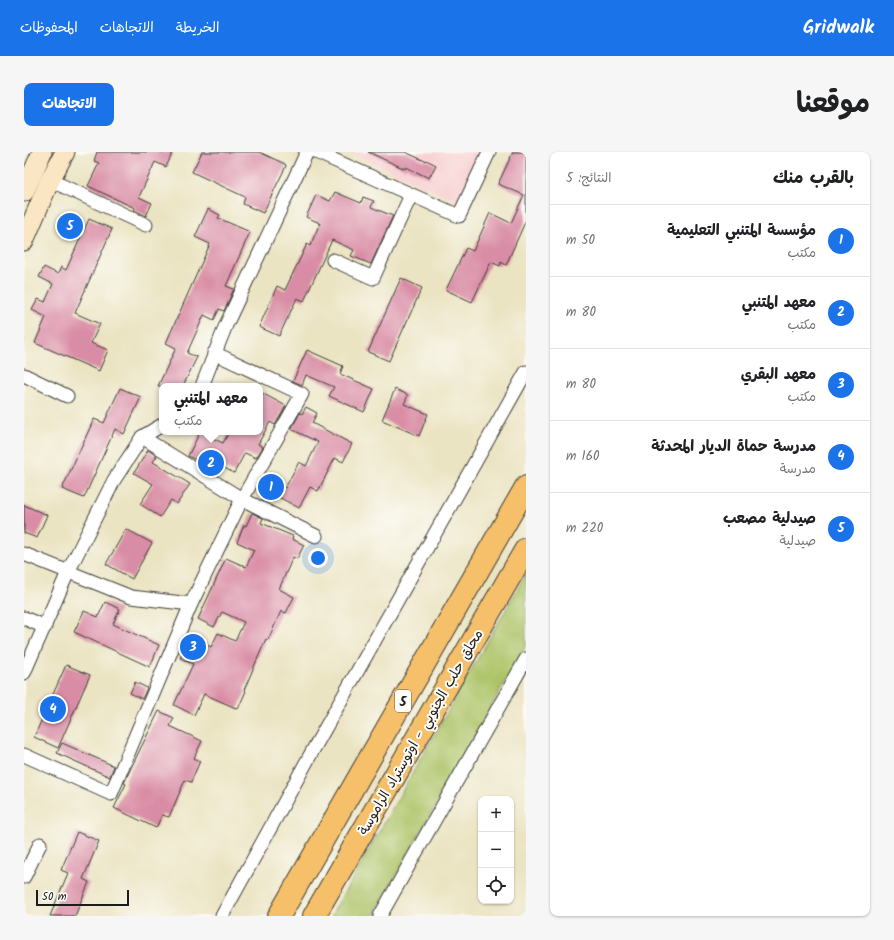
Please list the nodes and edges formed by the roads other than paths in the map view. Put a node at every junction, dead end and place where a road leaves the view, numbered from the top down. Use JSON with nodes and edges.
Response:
{"nodes":[{"id":1,"x":42,"y":152,"type":"edge"},
{"id":2,"x":65,"y":152,"type":"edge"},
{"id":3,"x":307,"y":152,"type":"edge"},
{"id":4,"x":316,"y":152,"type":"edge"},
{"id":5,"x":489,"y":152,"type":"edge"},
{"id":6,"x":50,"y":180,"type":"junction"},
{"id":7,"x":24,"y":192,"type":"edge"},
{"id":8,"x":411,"y":194,"type":"junction"},
{"id":9,"x":146,"y":225,"type":"dead end"},
{"id":10,"x":24,"y":241,"type":"edge"},
{"id":11,"x":332,"y":260,"type":"dead end"},
{"id":12,"x":214,"y":353,"type":"junction"},
{"id":13,"x":526,"y":372,"type":"edge"},
{"id":14,"x":24,"y":374,"type":"edge"},
{"id":15,"x":203,"y":383,"type":"edge"},
{"id":16,"x":68,"y":396,"type":"dead end"},
{"id":17,"x":159,"y":427,"type":"edge"},
{"id":18,"x":142,"y":437,"type":"junction"},
{"id":19,"x":526,"y":487,"type":"edge"},
{"id":20,"x":242,"y":499,"type":"junction"},
{"id":21,"x":316,"y":536,"type":"dead end"},
{"id":22,"x":526,"y":549,"type":"edge"},
{"id":23,"x":24,"y":554,"type":"edge"},
{"id":24,"x":68,"y":572,"type":"junction"},
{"id":25,"x":191,"y":604,"type":"junction"},
{"id":26,"x":24,"y":618,"type":"edge"},
{"id":27,"x":45,"y":627,"type":"junction"},
{"id":28,"x":526,"y":659,"type":"edge"},
{"id":29,"x":24,"y":673,"type":"edge"},
{"id":30,"x":24,"y":755,"type":"edge"},
{"id":31,"x":40,"y":844,"type":"dead end"},
{"id":32,"x":24,"y":877,"type":"edge"},
{"id":33,"x":222,"y":916,"type":"edge"},
{"id":34,"x":280,"y":916,"type":"edge"},
{"id":35,"x":314,"y":916,"type":"edge"},
{"id":36,"x":380,"y":916,"type":"edge"}],
"edges":[{"from":1,"to":7,"type":"main road"},
{"from":2,"to":6,"type":"main road"},
{"from":3,"to":12,"type":"street"},
{"from":4,"to":8,"type":"street"},
{"from":5,"to":8,"type":"street"},
{"from":6,"to":9,"type":"street"},
{"from":6,"to":10,"type":"main road"},
{"from":8,"to":11,"type":"street"},
{"from":12,"to":15,"type":"street"},
{"from":12,"to":20,"type":"street"},
{"from":13,"to":33,"type":"street"},
{"from":14,"to":16,"type":"street"},
{"from":17,"to":18,"type":"street"},
{"from":18,"to":20,"type":"street"},
{"from":18,"to":24,"type":"street"},
{"from":19,"to":34,"type":"highway","number":"5"},
{"from":20,"to":21,"type":"street"},
{"from":20,"to":25,"type":"street"},
{"from":22,"to":35,"type":"highway","name":"محلق حلب الجنوبي - اوتوستراد الراموسة","number":"5"},
{"from":23,"to":24,"type":"street"},
{"from":24,"to":25,"type":"street"},
{"from":24,"to":27,"type":"street"},
{"from":25,"to":30,"type":"street"},
{"from":26,"to":27,"type":"street"},
{"from":27,"to":29,"type":"street"},
{"from":28,"to":36,"type":"street"},
{"from":31,"to":32,"type":"street"}]}
